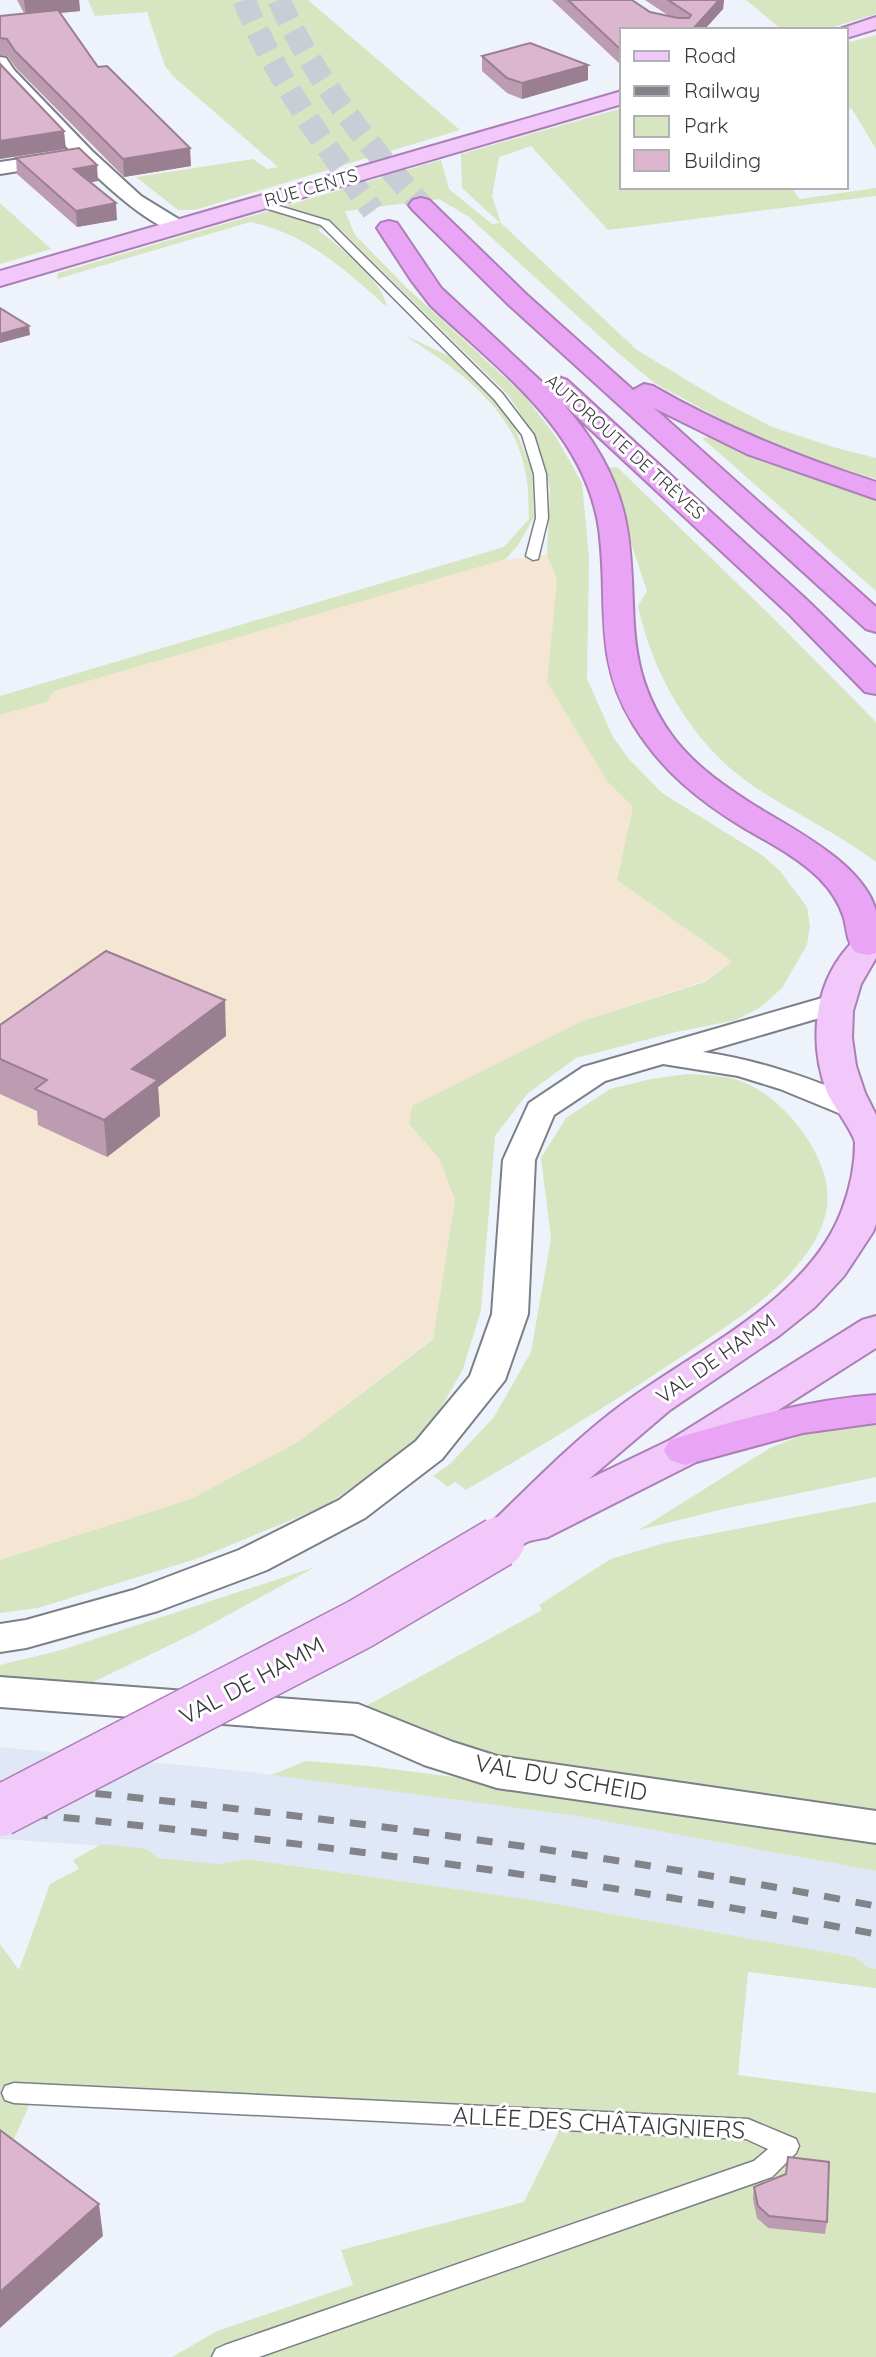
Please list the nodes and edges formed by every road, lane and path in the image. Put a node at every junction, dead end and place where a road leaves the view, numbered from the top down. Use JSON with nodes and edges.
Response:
{"nodes":[{"id":1,"x":876,"y":23,"type":"edge"},
{"id":2,"x":848,"y":31,"type":"edge"},
{"id":3,"x":2,"y":69,"type":"edge"},
{"id":4,"x":620,"y":98,"type":"edge"},
{"id":5,"x":85,"y":155,"type":"junction"},
{"id":6,"x":0,"y":168,"type":"edge"},
{"id":7,"x":259,"y":203,"type":"junction"},
{"id":8,"x":421,"y":205,"type":"tunnel mouth"},
{"id":9,"x":178,"y":227,"type":"junction"},
{"id":10,"x":0,"y":279,"type":"edge"},
{"id":11,"x":518,"y":300,"type":"junction"},
{"id":12,"x":876,"y":491,"type":"edge"},
{"id":13,"x":533,"y":556,"type":"dead end"},
{"id":14,"x":876,"y":623,"type":"edge"},
{"id":15,"x":876,"y":685,"type":"edge"},
{"id":16,"x":872,"y":941,"type":"edge"},
{"id":17,"x":836,"y":1003,"type":"junction"},
{"id":18,"x":664,"y":1055,"type":"junction"},
{"id":19,"x":867,"y":1130,"type":"edge"},
{"id":20,"x":876,"y":1329,"type":"edge"},
{"id":21,"x":876,"y":1409,"type":"edge"},
{"id":22,"x":685,"y":1450,"type":"junction"},
{"id":23,"x":499,"y":1542,"type":"junction"},
{"id":24,"x":0,"y":1638,"type":"edge"},
{"id":25,"x":0,"y":1692,"type":"edge"},
{"id":26,"x":0,"y":1811,"type":"edge"},
{"id":27,"x":876,"y":1827,"type":"edge"},
{"id":28,"x":14,"y":2093,"type":"dead end"},
{"id":29,"x":225,"y":2357,"type":"edge"}],
"edges":[{"from":1,"to":2,"type":"main road"},
{"from":3,"to":5,"type":"street"},
{"from":4,"to":7,"type":"main road","name":"RUE CENTS"},
{"from":5,"to":6,"type":"street"},
{"from":5,"to":9,"type":"street"},
{"from":7,"to":9,"type":"main road","name":"RUE CENTS"},
{"from":7,"to":13,"type":"lane"},
{"from":8,"to":11,"type":"highway","name":"AUTOROUTE DE TRÈVES"},
{"from":9,"to":10,"type":"main road","name":"RUE CENTS"},
{"from":11,"to":12,"type":"highway"},
{"from":11,"to":14,"type":"highway","name":"AUTOROUTE DE TRÈVES"},
{"from":15,"to":16,"type":"highway","name":"AUTOROUTE DE TRÈVES"},
{"from":16,"to":17,"type":"main road"},
{"from":17,"to":18,"type":"street"},
{"from":17,"to":19,"type":"main road"},
{"from":18,"to":19,"type":"street"},
{"from":18,"to":24,"type":"street"},
{"from":19,"to":23,"type":"main road","name":"VAL DE HAMM"},
{"from":20,"to":22,"type":"main road","name":"VAL DE HAMM"},
{"from":21,"to":22,"type":"highway"},
{"from":22,"to":23,"type":"main road","name":"VAL DE HAMM"},
{"from":23,"to":26,"type":"main road","name":"VAL DE HAMM","bridge":true},
{"from":25,"to":27,"type":"street","name":"VAL DU SCHEID"},
{"from":28,"to":29,"type":"lane","name":"ALLÉE DES CHÂTAIGNIERS"}]}
